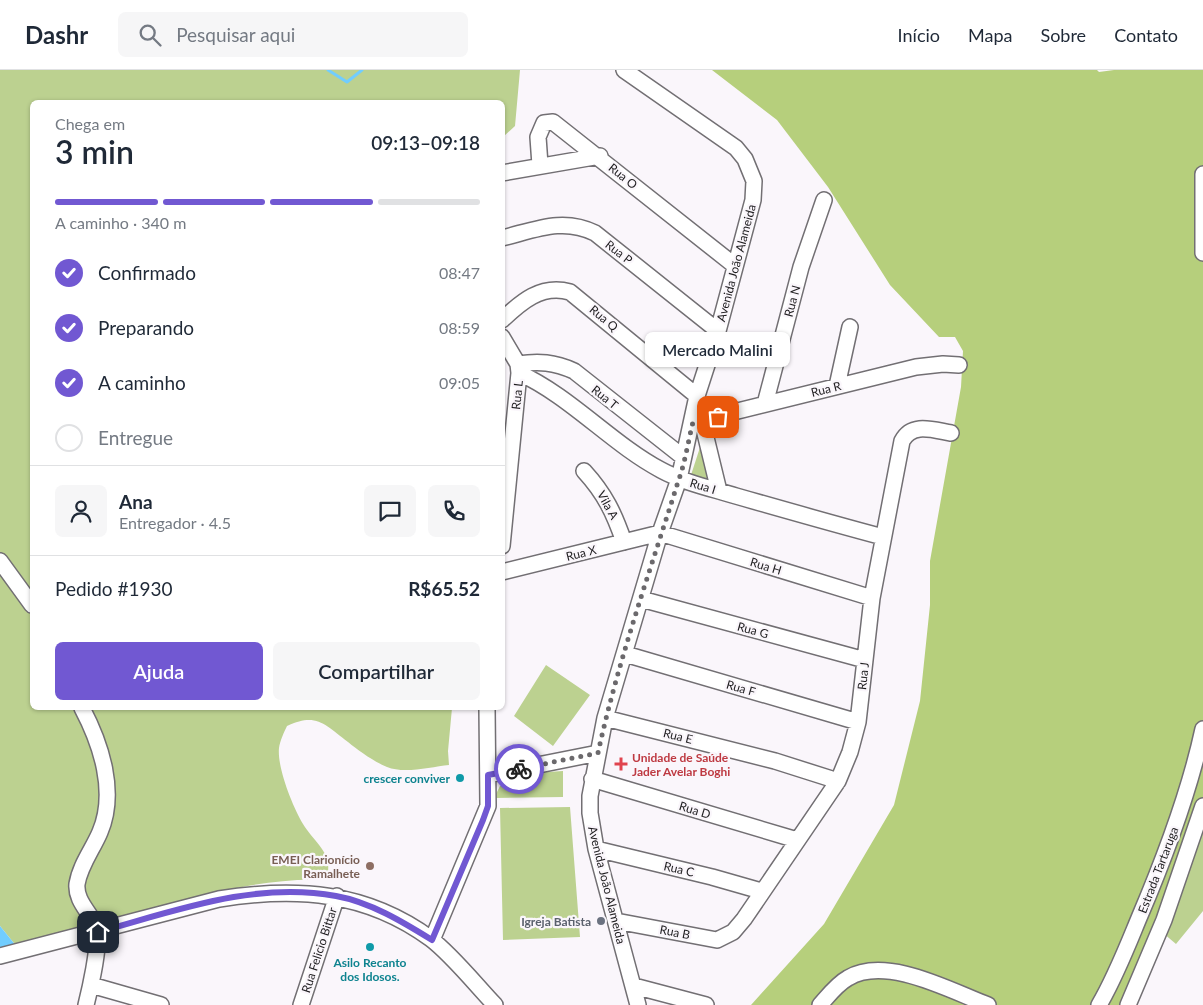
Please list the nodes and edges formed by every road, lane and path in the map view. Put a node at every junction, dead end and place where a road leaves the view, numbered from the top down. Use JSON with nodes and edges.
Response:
{"nodes":[{"id":1,"x":624,"y":70,"type":"edge"},
{"id":2,"x":600,"y":156,"type":"junction"},
{"id":3,"x":540,"y":165,"type":"junction"},
{"id":4,"x":505,"y":172,"type":"edge"},
{"id":5,"x":1203,"y":174,"type":"edge"},
{"id":6,"x":824,"y":200,"type":"dead end"},
{"id":7,"x":505,"y":237,"type":"edge"},
{"id":8,"x":1203,"y":253,"type":"edge"},
{"id":9,"x":734,"y":265,"type":"junction"},
{"id":10,"x":505,"y":317,"type":"edge"},
{"id":11,"x":850,"y":326,"type":"dead end"},
{"id":12,"x":718,"y":331,"type":"junction"},
{"id":13,"x":505,"y":343,"type":"edge"},
{"id":14,"x":959,"y":365,"type":"dead end"},
{"id":15,"x":518,"y":368,"type":"junction"},
{"id":16,"x":837,"y":386,"type":"junction"},
{"id":17,"x":697,"y":396,"type":"junction"},
{"id":18,"x":765,"y":404,"type":"junction"},
{"id":19,"x":697,"y":422,"type":"junction"},
{"id":20,"x":951,"y":433,"type":"dead end"},
{"id":21,"x":683,"y":457,"type":"junction"},
{"id":22,"x":584,"y":471,"type":"dead end"},
{"id":23,"x":679,"y":479,"type":"junction"},
{"id":24,"x":719,"y":491,"type":"junction"},
{"id":25,"x":505,"y":513,"type":"edge"},
{"id":26,"x":660,"y":534,"type":"junction"},
{"id":27,"x":883,"y":537,"type":"junction"},
{"id":28,"x":624,"y":542,"type":"junction"},
{"id":29,"x":0,"y":561,"type":"edge"},
{"id":30,"x":505,"y":571,"type":"edge"},
{"id":31,"x":872,"y":598,"type":"junction"},
{"id":32,"x":641,"y":600,"type":"junction"},
{"id":33,"x":30,"y":602,"type":"edge"},
{"id":34,"x":625,"y":654,"type":"junction"},
{"id":35,"x":865,"y":660,"type":"junction"},
{"id":36,"x":83,"y":710,"type":"edge"},
{"id":37,"x":487,"y":710,"type":"edge"},
{"id":38,"x":605,"y":718,"type":"junction"},
{"id":39,"x":858,"y":722,"type":"junction"},
{"id":40,"x":1203,"y":729,"type":"edge"},
{"id":41,"x":598,"y":753,"type":"junction"},
{"id":42,"x":488,"y":775,"type":"junction"},
{"id":43,"x":592,"y":779,"type":"junction"},
{"id":44,"x":838,"y":781,"type":"junction"},
{"id":45,"x":1203,"y":806,"type":"edge"},
{"id":46,"x":797,"y":840,"type":"junction"},
{"id":47,"x":596,"y":849,"type":"junction"},
{"id":48,"x":761,"y":891,"type":"junction"},
{"id":49,"x":337,"y":896,"type":"junction"},
{"id":50,"x":616,"y":920,"type":"junction"},
{"id":51,"x":98,"y":932,"type":"junction"},
{"id":52,"x":733,"y":932,"type":"joint"},
{"id":53,"x":432,"y":940,"type":"junction"},
{"id":54,"x":0,"y":956,"type":"edge"},
{"id":55,"x":91,"y":985,"type":"junction"},
{"id":56,"x":634,"y":986,"type":"junction"},
{"id":57,"x":86,"y":1005,"type":"edge"},
{"id":58,"x":161,"y":1005,"type":"edge"},
{"id":59,"x":301,"y":1005,"type":"edge"},
{"id":60,"x":495,"y":1005,"type":"edge"},
{"id":61,"x":638,"y":1005,"type":"edge"},
{"id":62,"x":706,"y":1005,"type":"edge"},
{"id":63,"x":820,"y":1005,"type":"edge"},
{"id":64,"x":988,"y":1005,"type":"edge"},
{"id":65,"x":1099,"y":1005,"type":"edge"},
{"id":66,"x":1128,"y":1005,"type":"edge"}],
"edges":[{"from":1,"to":9,"type":"street","name":"Avenida João Alameida"},
{"from":2,"to":3,"type":"street"},
{"from":2,"to":3,"type":"street","name":"Rua O"},
{"from":2,"to":9,"type":"street","name":"Rua O"},
{"from":3,"to":4,"type":"street"},
{"from":5,"to":8,"type":"street"},
{"from":6,"to":18,"type":"street","name":"Rua N"},
{"from":7,"to":12,"type":"street","name":"Rua P"},
{"from":9,"to":12,"type":"street","name":"Avenida João Alameida"},
{"from":10,"to":17,"type":"street","name":"Rua Q"},
{"from":11,"to":16,"type":"street"},
{"from":12,"to":17,"type":"street","name":"Avenida João Alameida"},
{"from":13,"to":15,"type":"street","name":"Rua L"},
{"from":14,"to":16,"type":"street","name":"Rua R"},
{"from":15,"to":21,"type":"street","name":"Rua T"},
{"from":15,"to":23,"type":"street","name":"Rua I"},
{"from":15,"to":25,"type":"street","name":"Rua L"},
{"from":16,"to":18,"type":"street","name":"Rua R"},
{"from":17,"to":19,"type":"street","name":"Avenida João Alameida"},
{"from":18,"to":19,"type":"street","name":"Rua R"},
{"from":19,"to":21,"type":"street","name":"Avenida João Alameida"},
{"from":19,"to":24,"type":"street"},
{"from":20,"to":27,"type":"street","name":"Rua J"},
{"from":21,"to":23,"type":"street","name":"Avenida João Alameida"},
{"from":22,"to":28,"type":"street","name":"Vila A"},
{"from":23,"to":24,"type":"street","name":"Rua I"},
{"from":23,"to":26,"type":"street","name":"Avenida João Alameida"},
{"from":24,"to":27,"type":"street","name":"Rua I"},
{"from":26,"to":28,"type":"street","name":"Rua X"},
{"from":26,"to":31,"type":"street","name":"Rua H"},
{"from":26,"to":32,"type":"street","name":"Avenida João Alameida"},
{"from":27,"to":31,"type":"street","name":"Rua J"},
{"from":28,"to":30,"type":"street","name":"Rua X"},
{"from":29,"to":33,"type":"street"},
{"from":31,"to":35,"type":"street","name":"Rua J"},
{"from":32,"to":34,"type":"street","name":"Avenida João Alameida"},
{"from":32,"to":35,"type":"street","name":"Rua G"},
{"from":34,"to":38,"type":"street","name":"Avenida João Alameida"},
{"from":34,"to":39,"type":"street","name":"Rua F"},
{"from":35,"to":39,"type":"street","name":"Rua J"},
{"from":36,"to":51,"type":"street"},
{"from":37,"to":42,"type":"street"},
{"from":38,"to":41,"type":"street","name":"Avenida João Alameida"},
{"from":38,"to":44,"type":"street","name":"Rua E"},
{"from":39,"to":44,"type":"street","name":"Rua J"},
{"from":40,"to":65,"type":"street","name":"Estrada Tartaruga"},
{"from":41,"to":42,"type":"street"},
{"from":41,"to":43,"type":"street","name":"Avenida João Alameida"},
{"from":42,"to":53,"type":"street"},
{"from":43,"to":46,"type":"street","name":"Rua D"},
{"from":43,"to":47,"type":"street","name":"Avenida João Alameida"},
{"from":44,"to":46,"type":"street","name":"Rua J"},
{"from":45,"to":66,"type":"street","name":"Estrada Tartaruga"},
{"from":46,"to":48,"type":"street","name":"Rua J"},
{"from":47,"to":48,"type":"street","name":"Rua C"},
{"from":47,"to":50,"type":"street","name":"Avenida João Alameida"},
{"from":48,"to":52,"type":"street","name":"Rua J"},
{"from":49,"to":51,"type":"street"},
{"from":49,"to":53,"type":"street"},
{"from":49,"to":59,"type":"street","name":"Rua Felicio Bittar"},
{"from":50,"to":52,"type":"street","name":"Rua B"},
{"from":50,"to":56,"type":"street","name":"Avenida João Alameida"},
{"from":51,"to":54,"type":"street"},
{"from":51,"to":55,"type":"street"},
{"from":53,"to":60,"type":"street"},
{"from":55,"to":57,"type":"street"},
{"from":55,"to":58,"type":"street"},
{"from":56,"to":61,"type":"street","name":"Avenida João Alameida"},
{"from":56,"to":62,"type":"street"},
{"from":63,"to":64,"type":"street"}]}
